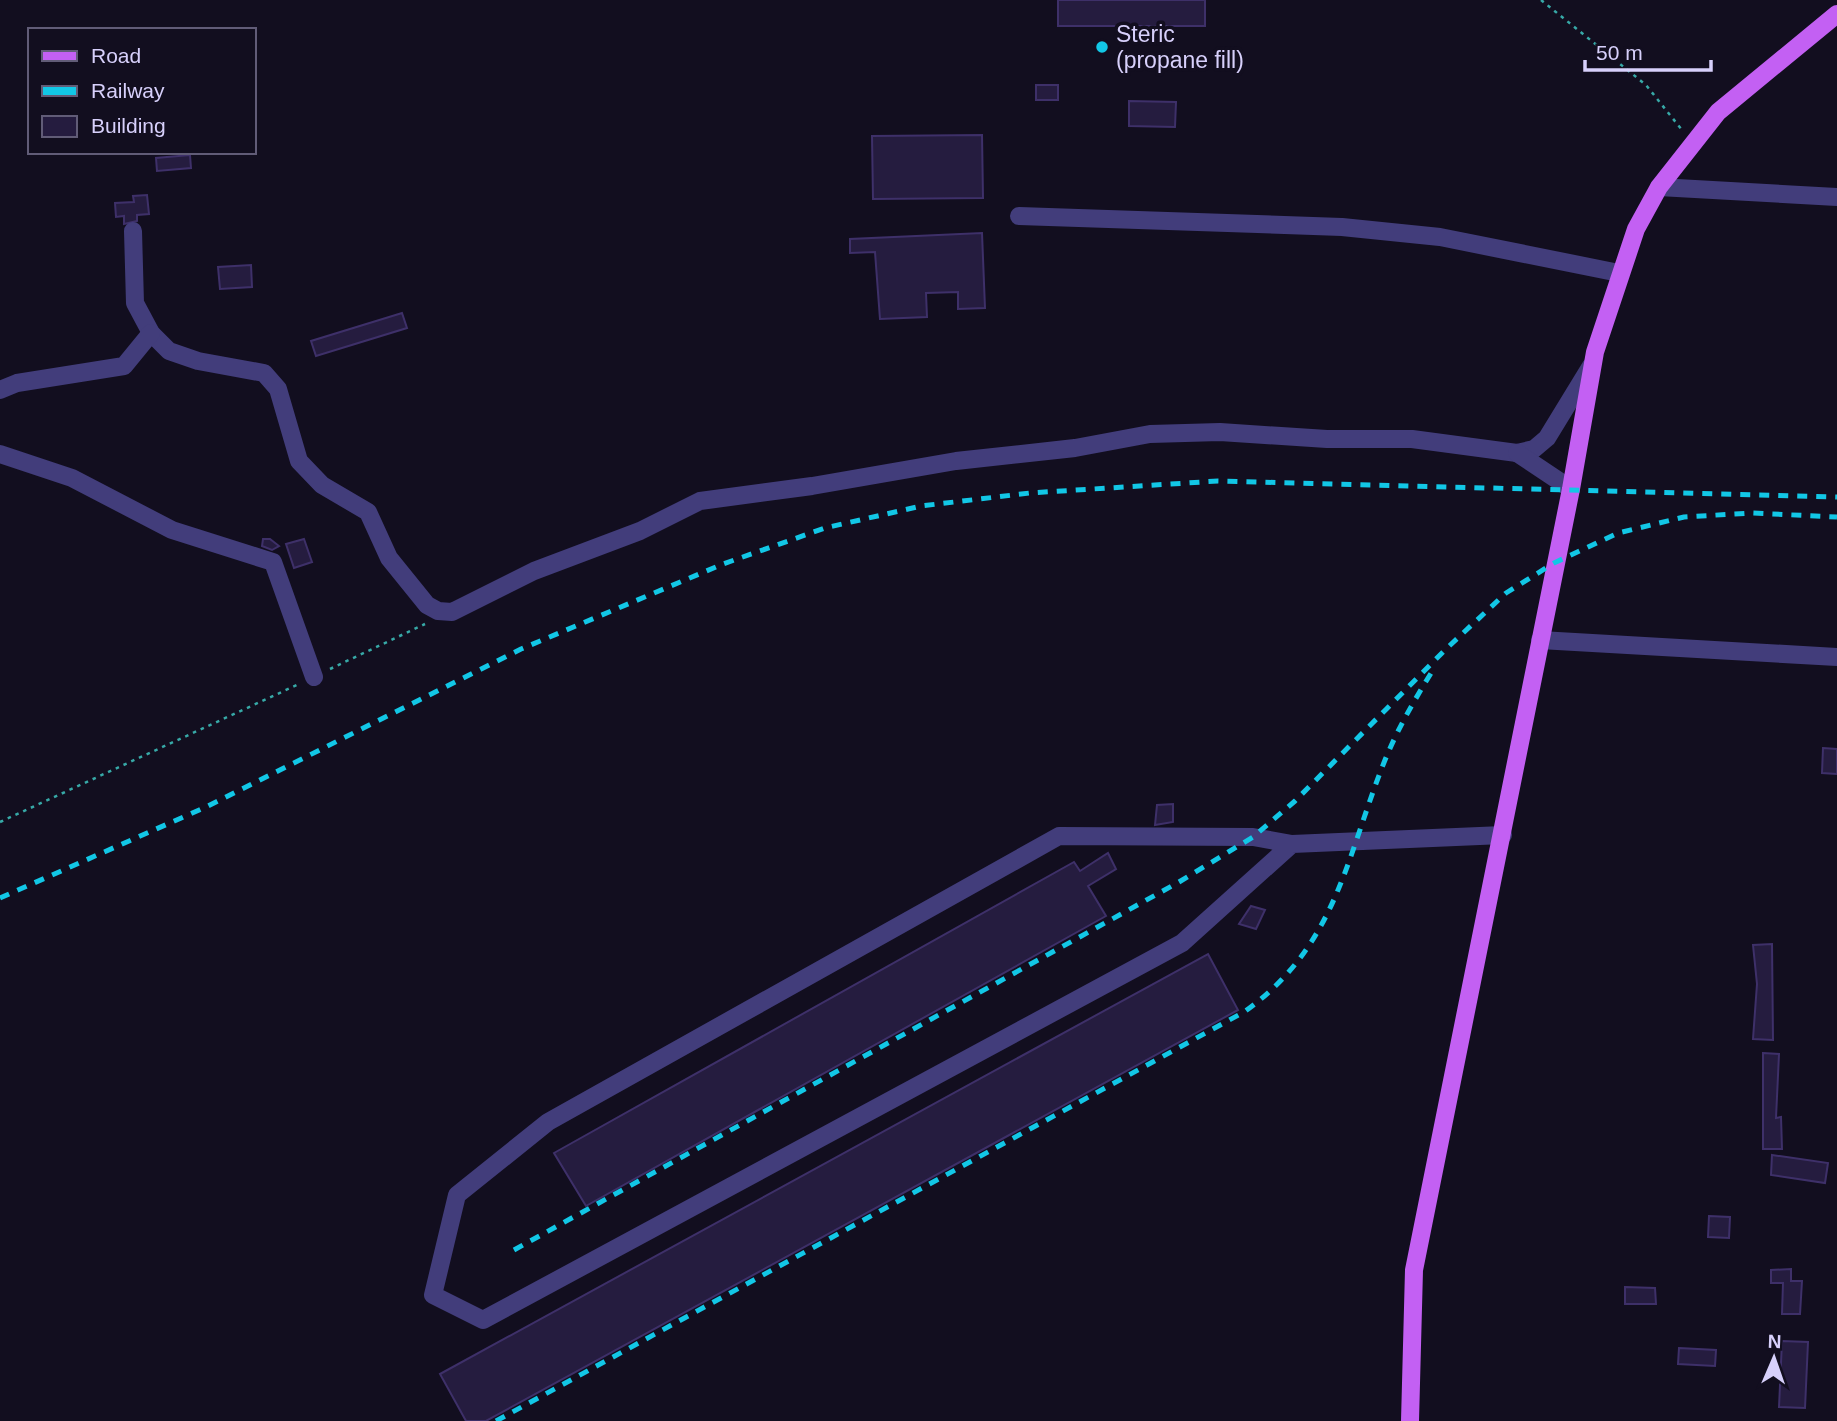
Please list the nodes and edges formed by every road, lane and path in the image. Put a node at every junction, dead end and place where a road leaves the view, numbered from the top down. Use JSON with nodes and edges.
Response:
{"nodes":[{"id":1,"x":1541,"y":0,"type":"edge"},
{"id":2,"x":1837,"y":15,"type":"edge"},
{"id":3,"x":1693,"y":145,"type":"junction"},
{"id":4,"x":1660,"y":187,"type":"junction"},
{"id":5,"x":1837,"y":197,"type":"edge"},
{"id":6,"x":1019,"y":216,"type":"dead end"},
{"id":7,"x":133,"y":231,"type":"dead end"},
{"id":8,"x":1619,"y":273,"type":"junction"},
{"id":9,"x":151,"y":333,"type":"junction"},
{"id":10,"x":1591,"y":366,"type":"junction"},
{"id":11,"x":0,"y":390,"type":"edge"},
{"id":12,"x":1517,"y":453,"type":"junction"},
{"id":13,"x":0,"y":454,"type":"edge"},
{"id":14,"x":1571,"y":489,"type":"junction"},
{"id":15,"x":427,"y":624,"type":"dead end"},
{"id":16,"x":1540,"y":640,"type":"junction"},
{"id":17,"x":1837,"y":657,"type":"edge"},
{"id":18,"x":314,"y":677,"type":"junction"},
{"id":19,"x":0,"y":822,"type":"edge"},
{"id":20,"x":1503,"y":835,"type":"junction"},
{"id":21,"x":1292,"y":844,"type":"junction"},
{"id":22,"x":1410,"y":1421,"type":"edge"}],
"edges":[{"from":1,"to":3,"type":"path"},
{"from":2,"to":3,"type":"main road"},
{"from":3,"to":4,"type":"main road"},
{"from":4,"to":5,"type":"street"},
{"from":4,"to":8,"type":"main road"},
{"from":6,"to":8,"type":"street"},
{"from":7,"to":9,"type":"street"},
{"from":8,"to":10,"type":"main road"},
{"from":9,"to":11,"type":"street"},
{"from":9,"to":12,"type":"street"},
{"from":10,"to":12,"type":"street"},
{"from":10,"to":14,"type":"main road"},
{"from":12,"to":14,"type":"street"},
{"from":13,"to":18,"type":"street"},
{"from":14,"to":16,"type":"main road"},
{"from":15,"to":18,"type":"path"},
{"from":16,"to":17,"type":"street"},
{"from":16,"to":20,"type":"main road"},
{"from":18,"to":19,"type":"path"},
{"from":20,"to":21,"type":"street"},
{"from":20,"to":22,"type":"main road"},
{"from":21,"to":21,"type":"street"}]}
